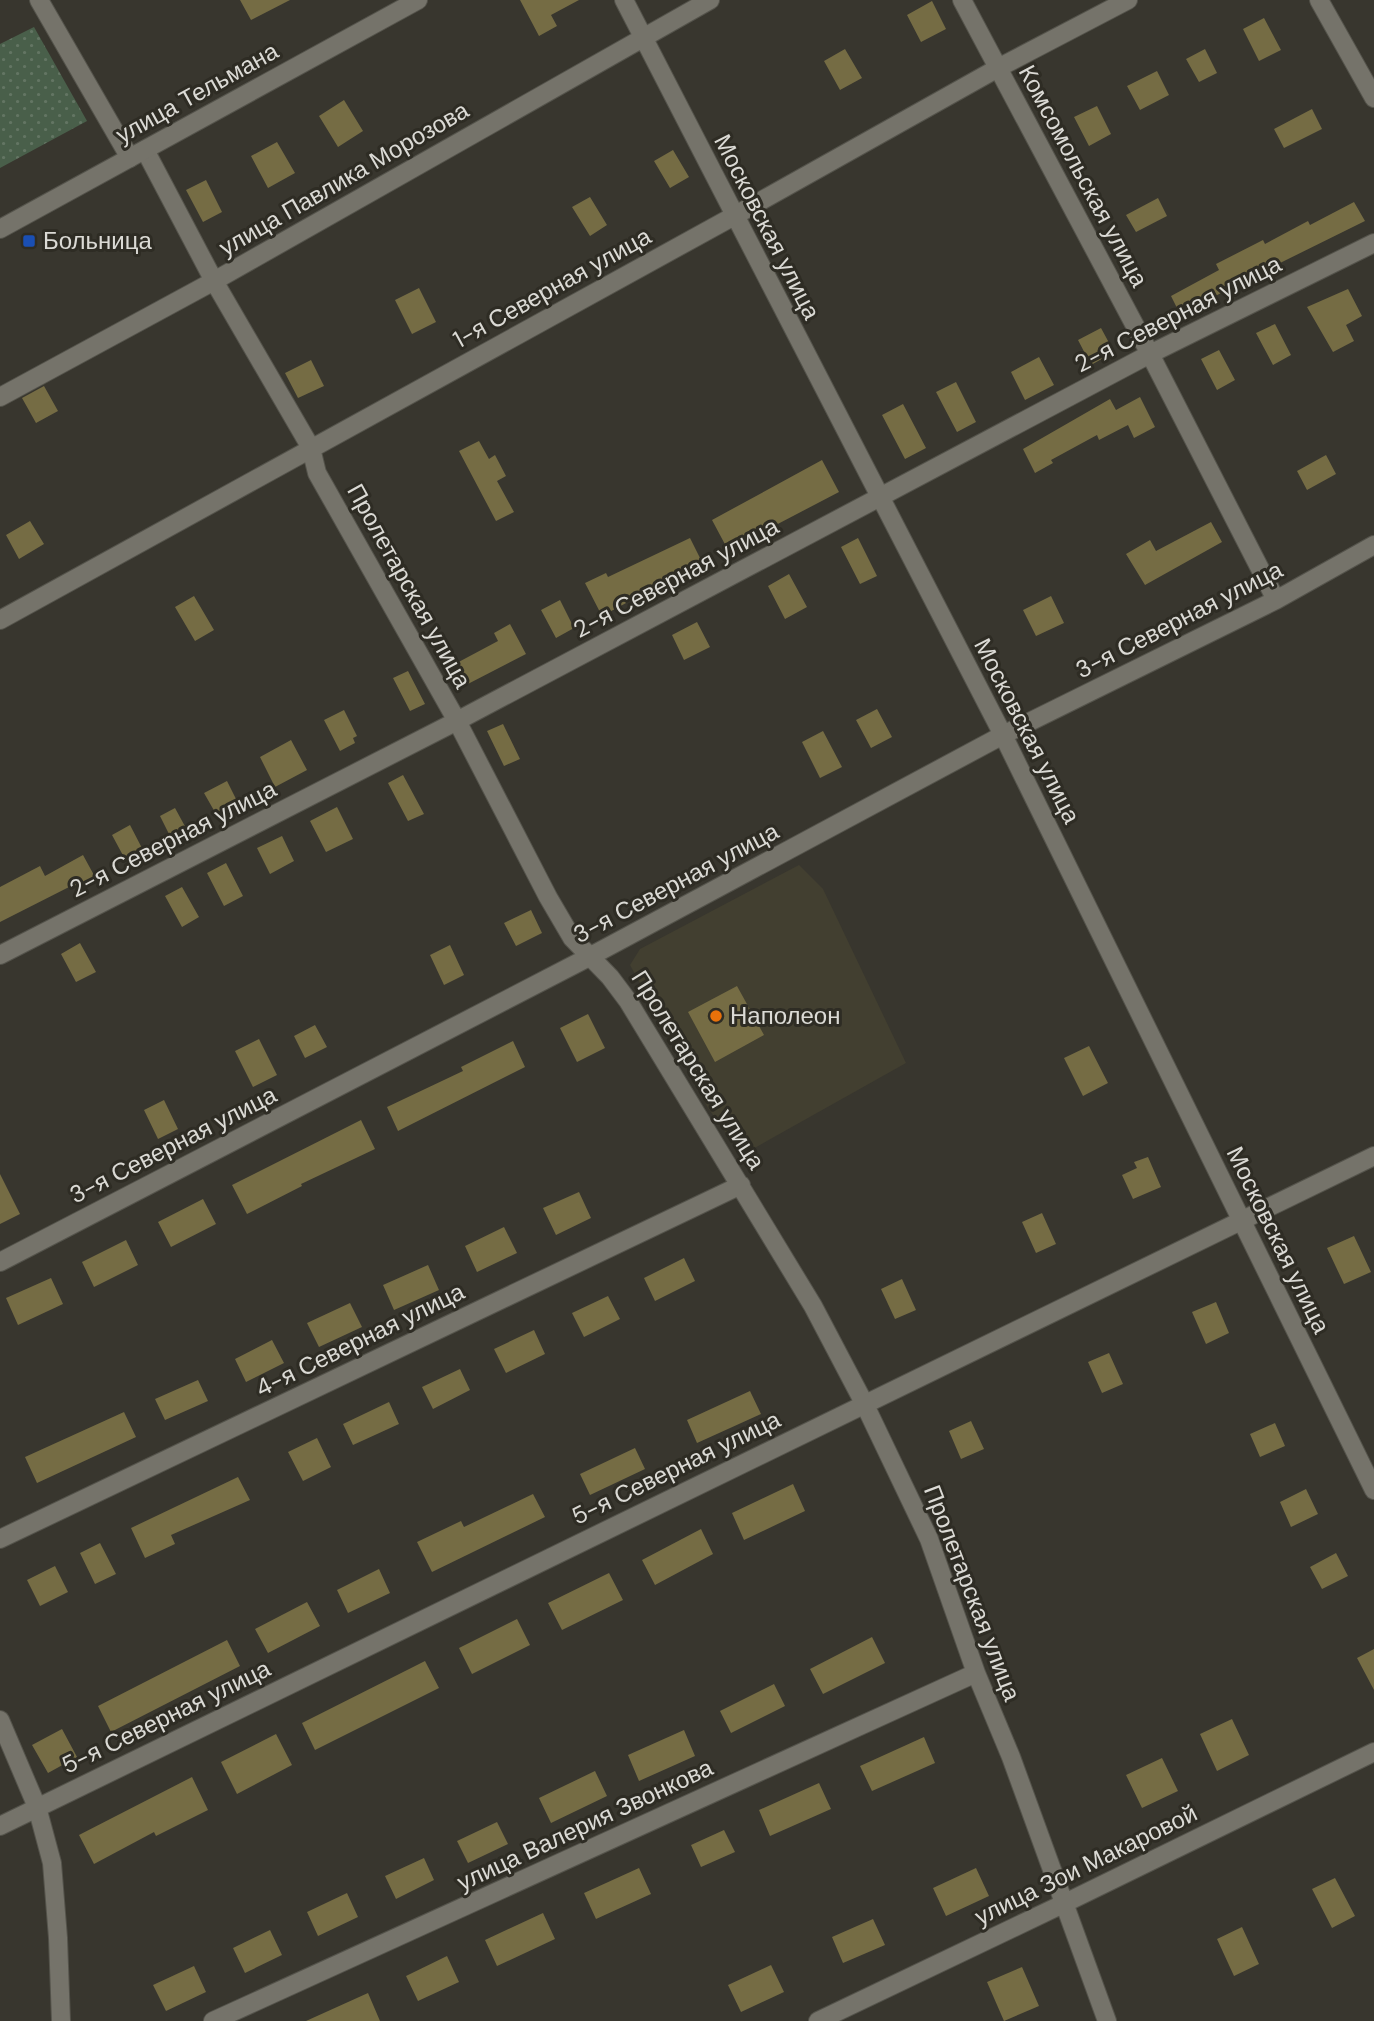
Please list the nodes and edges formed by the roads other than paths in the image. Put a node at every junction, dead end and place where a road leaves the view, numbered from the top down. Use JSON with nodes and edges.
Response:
{"nodes":[{"id":1,"x":39,"y":0,"type":"edge"},
{"id":2,"x":418,"y":0,"type":"edge"},
{"id":3,"x":624,"y":0,"type":"edge"},
{"id":4,"x":710,"y":0,"type":"edge"},
{"id":5,"x":962,"y":0,"type":"edge"},
{"id":6,"x":1128,"y":0,"type":"edge"},
{"id":7,"x":1319,"y":0,"type":"edge"},
{"id":8,"x":644,"y":37,"type":"junction"},
{"id":9,"x":998,"y":68,"type":"junction"},
{"id":10,"x":1374,"y":98,"type":"edge"},
{"id":11,"x":137,"y":154,"type":"junction"},
{"id":12,"x":734,"y":216,"type":"junction"},
{"id":13,"x":0,"y":229,"type":"edge"},
{"id":14,"x":1374,"y":243,"type":"edge"},
{"id":15,"x":214,"y":281,"type":"junction"},
{"id":16,"x":1150,"y":354,"type":"junction"},
{"id":17,"x":0,"y":397,"type":"edge"},
{"id":18,"x":311,"y":448,"type":"junction"},
{"id":19,"x":879,"y":498,"type":"junction"},
{"id":20,"x":1374,"y":545,"type":"edge"},
{"id":21,"x":1276,"y":600,"type":"junction"},
{"id":22,"x":0,"y":620,"type":"edge"},
{"id":23,"x":457,"y":721,"type":"junction"},
{"id":24,"x":1003,"y":735,"type":"junction"},
{"id":25,"x":0,"y":955,"type":"edge"},
{"id":26,"x":589,"y":957,"type":"junction"},
{"id":27,"x":1374,"y":1156,"type":"edge"},
{"id":28,"x":741,"y":1185,"type":"junction"},
{"id":29,"x":1240,"y":1220,"type":"junction"},
{"id":30,"x":0,"y":1262,"type":"edge"},
{"id":31,"x":864,"y":1403,"type":"junction"},
{"id":32,"x":1374,"y":1490,"type":"edge"},
{"id":33,"x":0,"y":1539,"type":"edge"},
{"id":34,"x":976,"y":1673,"type":"junction"},
{"id":35,"x":0,"y":1720,"type":"edge"},
{"id":36,"x":1374,"y":1752,"type":"edge"},
{"id":37,"x":37,"y":1807,"type":"junction"},
{"id":38,"x":0,"y":1826,"type":"edge"},
{"id":39,"x":1063,"y":1904,"type":"junction"},
{"id":40,"x":61,"y":2021,"type":"edge"},
{"id":41,"x":213,"y":2021,"type":"edge"},
{"id":42,"x":818,"y":2021,"type":"edge"},
{"id":43,"x":1107,"y":2021,"type":"edge"}],
"edges":[{"from":1,"to":11,"type":"street","name":"Пролетарская улица"},
{"from":2,"to":11,"type":"street","name":"улица Тельмана"},
{"from":3,"to":8,"type":"street","name":"Московская улица"},
{"from":4,"to":8,"type":"street","name":"улица Павлика Морозова"},
{"from":5,"to":9,"type":"street","name":"Комсомольская улица"},
{"from":6,"to":9,"type":"street","name":"1-я Северная улица"},
{"from":7,"to":10,"type":"street"},
{"from":8,"to":12,"type":"street","name":"Московская улица"},
{"from":8,"to":15,"type":"street","name":"улица Павлика Морозова"},
{"from":9,"to":12,"type":"street","name":"1-я Северная улица"},
{"from":9,"to":16,"type":"street","name":"Комсомольская улица"},
{"from":11,"to":13,"type":"street","name":"улица Тельмана"},
{"from":11,"to":15,"type":"street","name":"Пролетарская улица"},
{"from":12,"to":18,"type":"street","name":"1-я Северная улица"},
{"from":12,"to":19,"type":"street","name":"Московская улица"},
{"from":14,"to":16,"type":"street","name":"2-я Северная улица"},
{"from":15,"to":17,"type":"street","name":"улица Павлика Морозова"},
{"from":15,"to":18,"type":"street","name":"Пролетарская улица"},
{"from":16,"to":19,"type":"street","name":"2-я Северная улица"},
{"from":16,"to":21,"type":"street","name":"Комсомольская улица"},
{"from":18,"to":22,"type":"street","name":"1-я Северная улица"},
{"from":18,"to":23,"type":"street","name":"Пролетарская улица"},
{"from":19,"to":23,"type":"street","name":"2-я Северная улица"},
{"from":19,"to":24,"type":"street","name":"Московская улица"},
{"from":20,"to":21,"type":"street","name":"3-я Северная улица"},
{"from":21,"to":24,"type":"street","name":"3-я Северная улица"},
{"from":23,"to":25,"type":"street","name":"2-я Северная улица"},
{"from":23,"to":26,"type":"street","name":"Пролетарская улица"},
{"from":24,"to":26,"type":"street","name":"3-я Северная улица"},
{"from":24,"to":29,"type":"street","name":"Московская улица"},
{"from":26,"to":28,"type":"street","name":"Пролетарская улица"},
{"from":26,"to":30,"type":"street","name":"3-я Северная улица"},
{"from":27,"to":29,"type":"street","name":"5-я Северная улица"},
{"from":28,"to":31,"type":"street","name":"Пролетарская улица"},
{"from":28,"to":33,"type":"street","name":"4-я Северная улица"},
{"from":29,"to":31,"type":"street","name":"5-я Северная улица"},
{"from":29,"to":32,"type":"street","name":"Московская улица"},
{"from":31,"to":34,"type":"street","name":"Пролетарская улица"},
{"from":31,"to":37,"type":"street","name":"5-я Северная улица"},
{"from":34,"to":39,"type":"street","name":"Пролетарская улица"},
{"from":34,"to":41,"type":"street","name":"улица Валерия Звонкова"},
{"from":35,"to":37,"type":"street"},
{"from":36,"to":39,"type":"street","name":"улица Зои Макаровой"},
{"from":37,"to":38,"type":"street","name":"5-я Северная улица"},
{"from":37,"to":40,"type":"street"},
{"from":39,"to":42,"type":"street","name":"улица Зои Макаровой"},
{"from":39,"to":43,"type":"street","name":"Пролетарская улица"}]}
